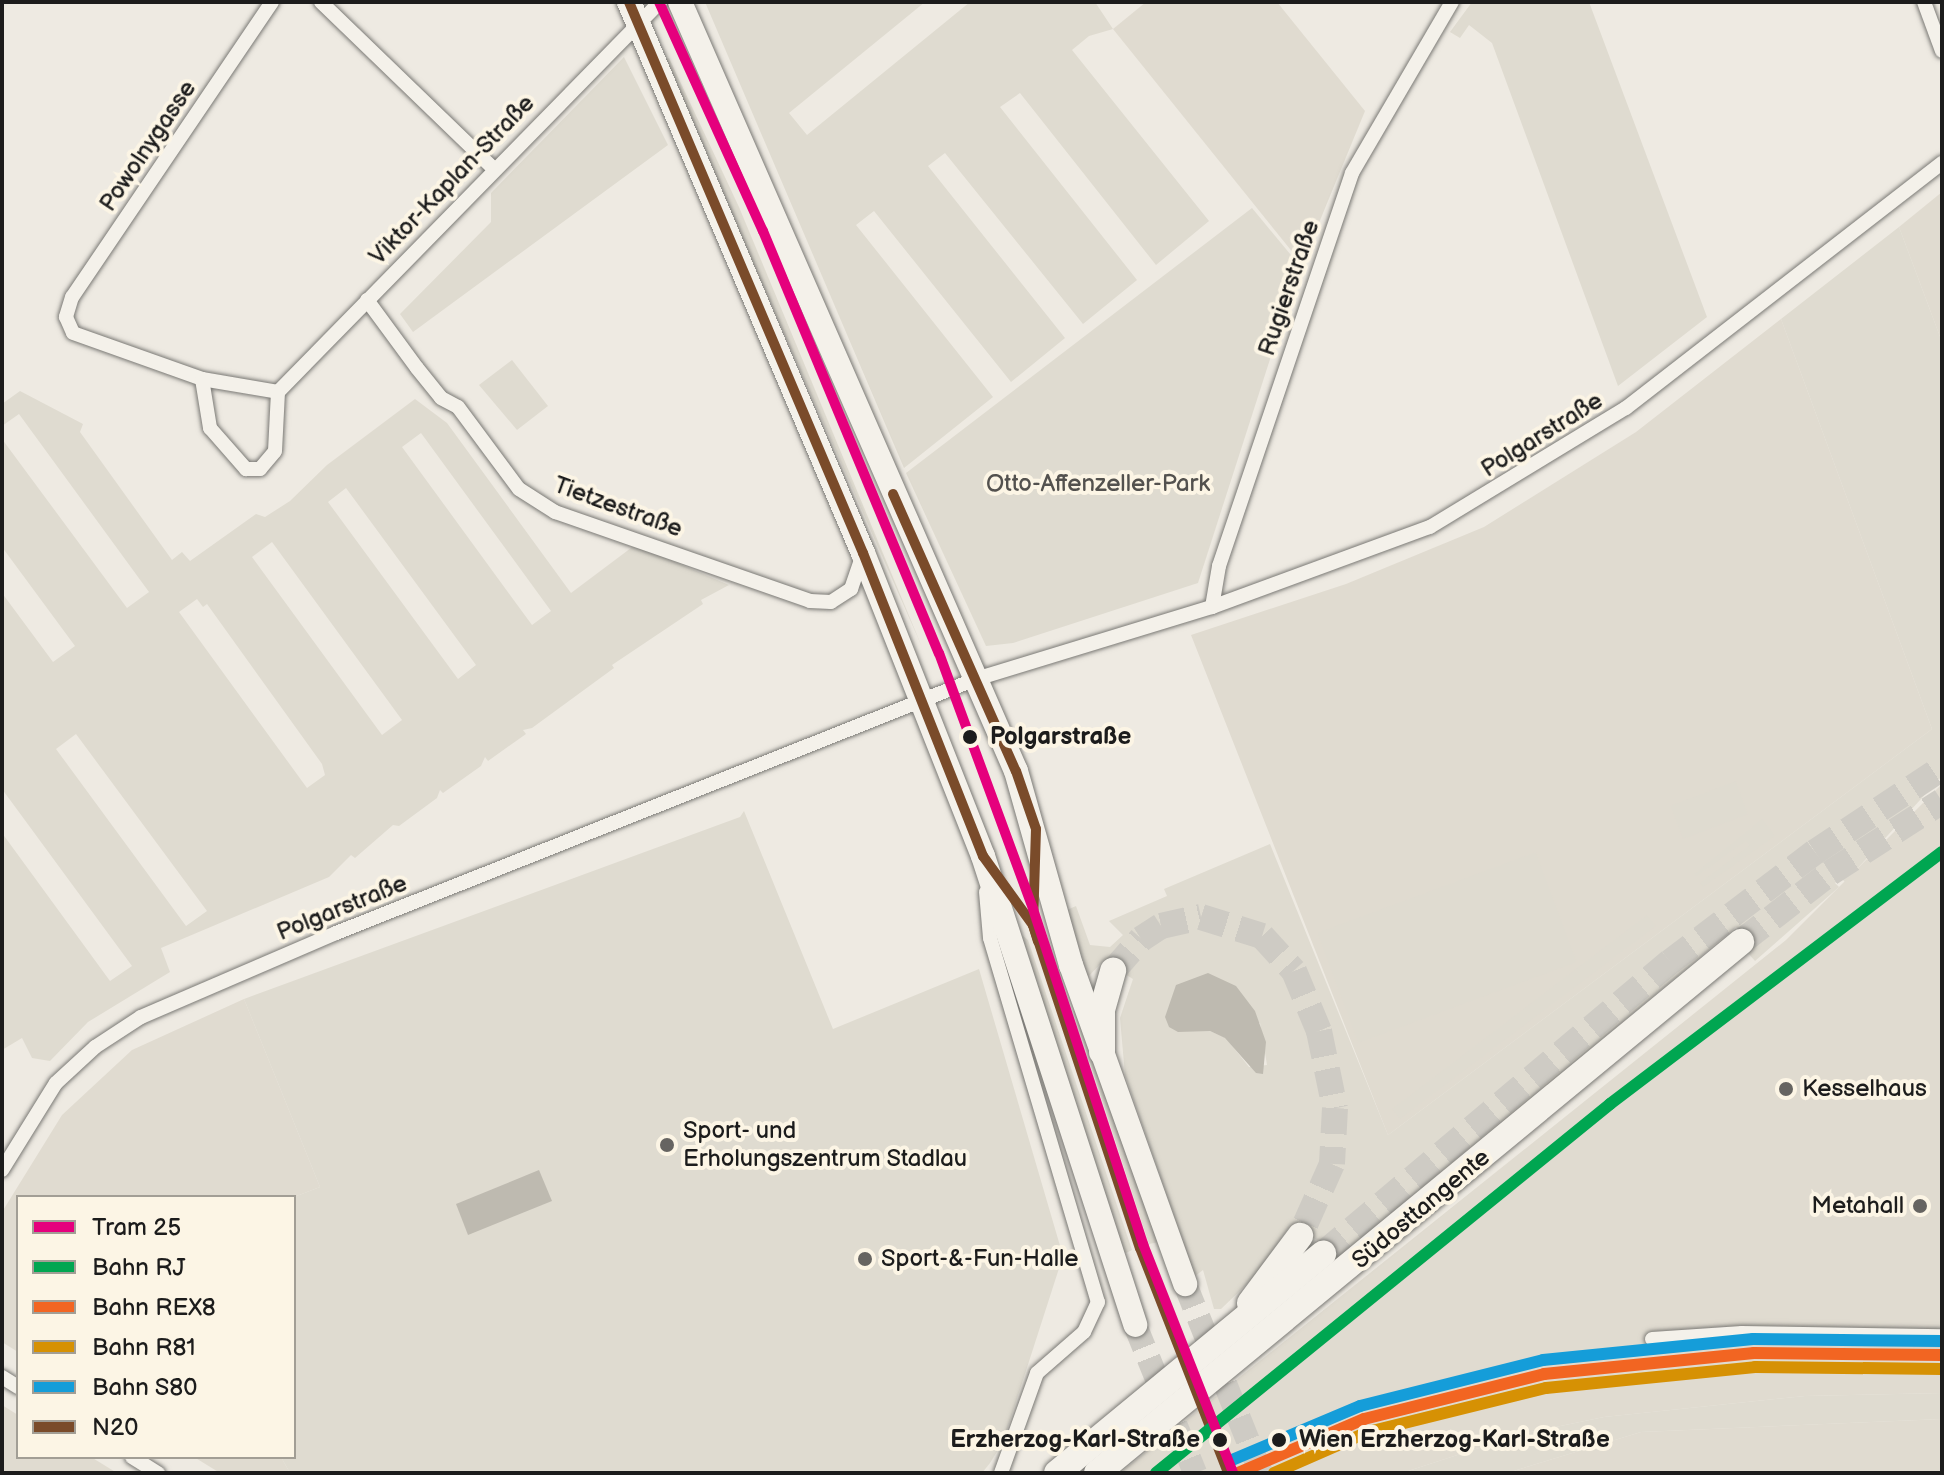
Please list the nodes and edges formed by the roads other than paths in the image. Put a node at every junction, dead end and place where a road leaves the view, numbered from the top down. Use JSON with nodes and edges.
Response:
{"nodes":[{"id":1,"x":272,"y":2,"type":"edge"},
{"id":2,"x":321,"y":2,"type":"edge"},
{"id":3,"x":660,"y":2,"type":"edge"},
{"id":4,"x":680,"y":2,"type":"edge"},
{"id":5,"x":1452,"y":2,"type":"edge"},
{"id":6,"x":1924,"y":2,"type":"edge"},
{"id":7,"x":633,"y":13,"type":"edge"},
{"id":8,"x":1942,"y":51,"type":"edge"},
{"id":9,"x":1942,"y":163,"type":"edge"},
{"id":10,"x":493,"y":168,"type":"junction"},
{"id":11,"x":367,"y":300,"type":"junction"},
{"id":12,"x":202,"y":379,"type":"junction"},
{"id":13,"x":278,"y":392,"type":"junction"},
{"id":14,"x":863,"y":553,"type":"junction"},
{"id":15,"x":1212,"y":607,"type":"junction"},
{"id":16,"x":976,"y":679,"type":"junction"},
{"id":17,"x":922,"y":701,"type":"junction"},
{"id":18,"x":983,"y":856,"type":"junction"},
{"id":19,"x":1741,"y":942,"type":"tunnel mouth"},
{"id":20,"x":1113,"y":971,"type":"tunnel mouth"},
{"id":21,"x":1102,"y":1052,"type":"junction"},
{"id":22,"x":2,"y":1170,"type":"edge"},
{"id":23,"x":1300,"y":1236,"type":"tunnel mouth"},
{"id":24,"x":1323,"y":1254,"type":"tunnel mouth"},
{"id":25,"x":1185,"y":1284,"type":"tunnel mouth"},
{"id":26,"x":1243,"y":1321,"type":"junction"},
{"id":27,"x":1135,"y":1325,"type":"tunnel mouth"},
{"id":28,"x":1942,"y":1336,"type":"edge"},
{"id":29,"x":1652,"y":1339,"type":"dead end"},
{"id":30,"x":135,"y":1459,"type":"edge"},
{"id":31,"x":158,"y":1473,"type":"edge"},
{"id":32,"x":1001,"y":1473,"type":"edge"},
{"id":33,"x":1057,"y":1473,"type":"edge"},
{"id":34,"x":1097,"y":1473,"type":"edge"}],
"edges":[{"from":1,"to":12,"type":"street","name":"Powolnygasse"},
{"from":2,"to":10,"type":"street"},
{"from":3,"to":7,"type":"street","name":"Viktor-Kaplan-Straße"},
{"from":4,"to":16,"type":"main road"},
{"from":5,"to":15,"type":"street","name":"Rugierstraße"},
{"from":6,"to":8,"type":"street"},
{"from":7,"to":10,"type":"street","name":"Viktor-Kaplan-Straße"},
{"from":7,"to":14,"type":"main road"},
{"from":9,"to":15,"type":"street","name":"Polgarstraße"},
{"from":10,"to":11,"type":"street","name":"Viktor-Kaplan-Straße"},
{"from":11,"to":13,"type":"street","name":"Viktor-Kaplan-Straße"},
{"from":11,"to":14,"type":"street","name":"Tietzestraße"},
{"from":12,"to":13,"type":"street"},
{"from":12,"to":13,"type":"street"},
{"from":14,"to":17,"type":"main road"},
{"from":15,"to":16,"type":"street","name":"Polgarstraße"},
{"from":16,"to":17,"type":"street","name":"Polgarstraße"},
{"from":16,"to":21,"type":"main road"},
{"from":17,"to":18,"type":"main road"},
{"from":17,"to":22,"type":"street","name":"Polgarstraße"},
{"from":18,"to":27,"type":"main road"},
{"from":18,"to":32,"type":"street"},
{"from":19,"to":34,"type":"highway","name":"Südosttangente"},
{"from":20,"to":21,"type":"highway"},
{"from":21,"to":25,"type":"main road"},
{"from":23,"to":26,"type":"highway"},
{"from":24,"to":26,"type":"highway","name":"Südosttangente"},
{"from":26,"to":33,"type":"highway","name":"Südosttangente"},
{"from":28,"to":29,"type":"street"},
{"from":30,"to":31,"type":"street"}]}
